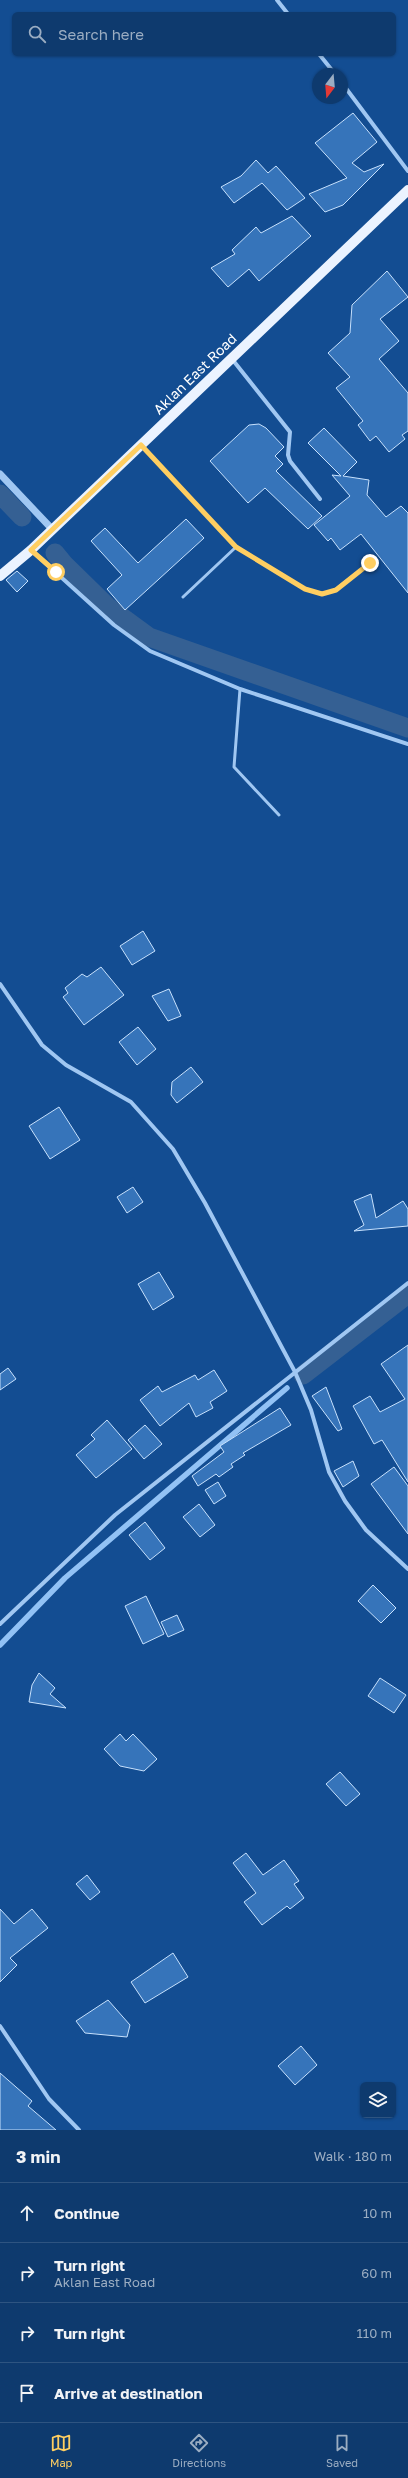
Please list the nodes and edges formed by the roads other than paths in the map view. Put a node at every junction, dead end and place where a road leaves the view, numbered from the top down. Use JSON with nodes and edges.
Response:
{"nodes":[{"id":1,"x":277,"y":0,"type":"edge"},
{"id":2,"x":286,"y":12,"type":"edge"},
{"id":3,"x":321,"y":56,"type":"edge"},
{"id":4,"x":330,"y":68,"type":"edge"},
{"id":5,"x":348,"y":91,"type":"edge"},
{"id":6,"x":408,"y":171,"type":"edge"},
{"id":7,"x":408,"y":190,"type":"edge"},
{"id":8,"x":232,"y":358,"type":"junction"},
{"id":9,"x":141,"y":445,"type":"junction"},
{"id":10,"x":0,"y":474,"type":"edge"},
{"id":11,"x":320,"y":499,"type":"dead end"},
{"id":12,"x":52,"y":529,"type":"junction"},
{"id":13,"x":236,"y":547,"type":"junction"},
{"id":14,"x":31,"y":550,"type":"junction"},
{"id":15,"x":370,"y":563,"type":"dead end"},
{"id":16,"x":0,"y":576,"type":"edge"},
{"id":17,"x":183,"y":597,"type":"dead end"},
{"id":18,"x":240,"y":690,"type":"junction"},
{"id":19,"x":408,"y":744,"type":"edge"},
{"id":20,"x":279,"y":815,"type":"dead end"},
{"id":21,"x":0,"y":984,"type":"edge"},
{"id":22,"x":408,"y":1283,"type":"edge"},
{"id":23,"x":295,"y":1372,"type":"junction"},
{"id":24,"x":408,"y":1569,"type":"edge"},
{"id":25,"x":0,"y":1624,"type":"edge"},
{"id":26,"x":0,"y":2026,"type":"edge"},
{"id":27,"x":79,"y":2130,"type":"edge"}],
"edges":[{"from":1,"to":2,"type":"street"},
{"from":3,"to":4,"type":"street"},
{"from":5,"to":6,"type":"street"},
{"from":7,"to":8,"type":"main road","name":"Aklan East Road"},
{"from":8,"to":9,"type":"main road","name":"Aklan East Road"},
{"from":8,"to":11,"type":"street"},
{"from":9,"to":12,"type":"main road","name":"Aklan East Road"},
{"from":9,"to":13,"type":"lane"},
{"from":10,"to":12,"type":"street"},
{"from":12,"to":14,"type":"main road","name":"Aklan East Road"},
{"from":13,"to":15,"type":"lane"},
{"from":13,"to":17,"type":"lane"},
{"from":14,"to":16,"type":"main road","name":"Aklan East Road"},
{"from":14,"to":18,"type":"street"},
{"from":18,"to":19,"type":"street"},
{"from":18,"to":20,"type":"lane"},
{"from":21,"to":23,"type":"street"},
{"from":22,"to":23,"type":"street"},
{"from":23,"to":24,"type":"street"},
{"from":23,"to":25,"type":"street"},
{"from":26,"to":27,"type":"street"}]}
